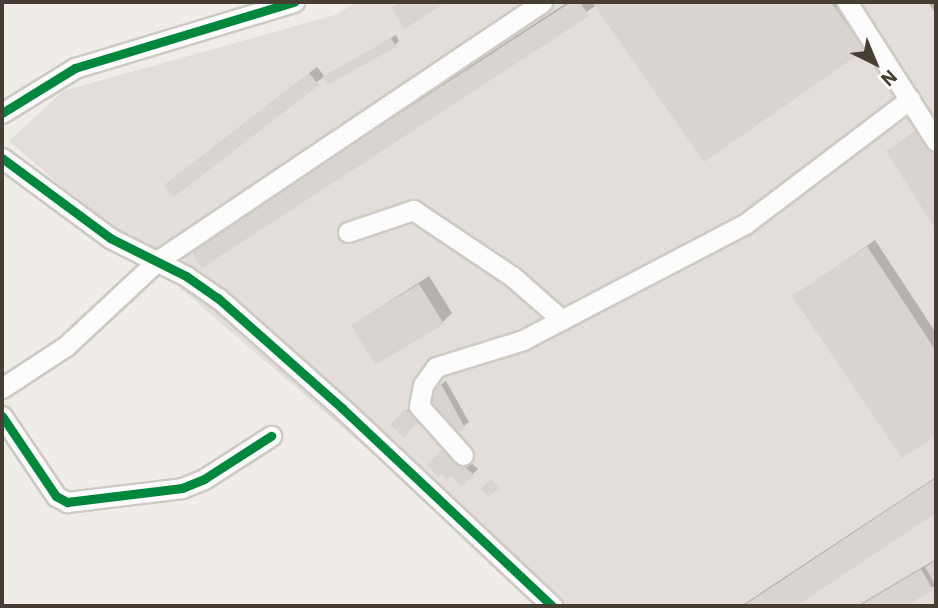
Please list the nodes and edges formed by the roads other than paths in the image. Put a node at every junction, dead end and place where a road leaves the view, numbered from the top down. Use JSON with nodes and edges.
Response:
{"nodes":[{"id":1,"x":294,"y":2,"type":"edge"},
{"id":2,"x":542,"y":2,"type":"edge"},
{"id":3,"x":847,"y":2,"type":"edge"},
{"id":4,"x":910,"y":99,"type":"junction"},
{"id":5,"x":2,"y":113,"type":"edge"},
{"id":6,"x":936,"y":141,"type":"edge"},
{"id":7,"x":2,"y":158,"type":"edge"},
{"id":8,"x":348,"y":232,"type":"dead end"},
{"id":9,"x":157,"y":261,"type":"junction"},
{"id":10,"x":562,"y":320,"type":"junction"},
{"id":11,"x":2,"y":388,"type":"edge"},
{"id":12,"x":2,"y":416,"type":"edge"},
{"id":13,"x":271,"y":436,"type":"dead end"},
{"id":14,"x":463,"y":456,"type":"dead end"},
{"id":15,"x":552,"y":606,"type":"edge"}],
"edges":[{"from":1,"to":5,"type":"street"},
{"from":2,"to":9,"type":"street"},
{"from":3,"to":4,"type":"street"},
{"from":4,"to":6,"type":"street"},
{"from":4,"to":10,"type":"street"},
{"from":7,"to":9,"type":"street"},
{"from":8,"to":10,"type":"street"},
{"from":9,"to":11,"type":"street"},
{"from":9,"to":15,"type":"street"},
{"from":10,"to":14,"type":"street"},
{"from":12,"to":13,"type":"street"}]}
